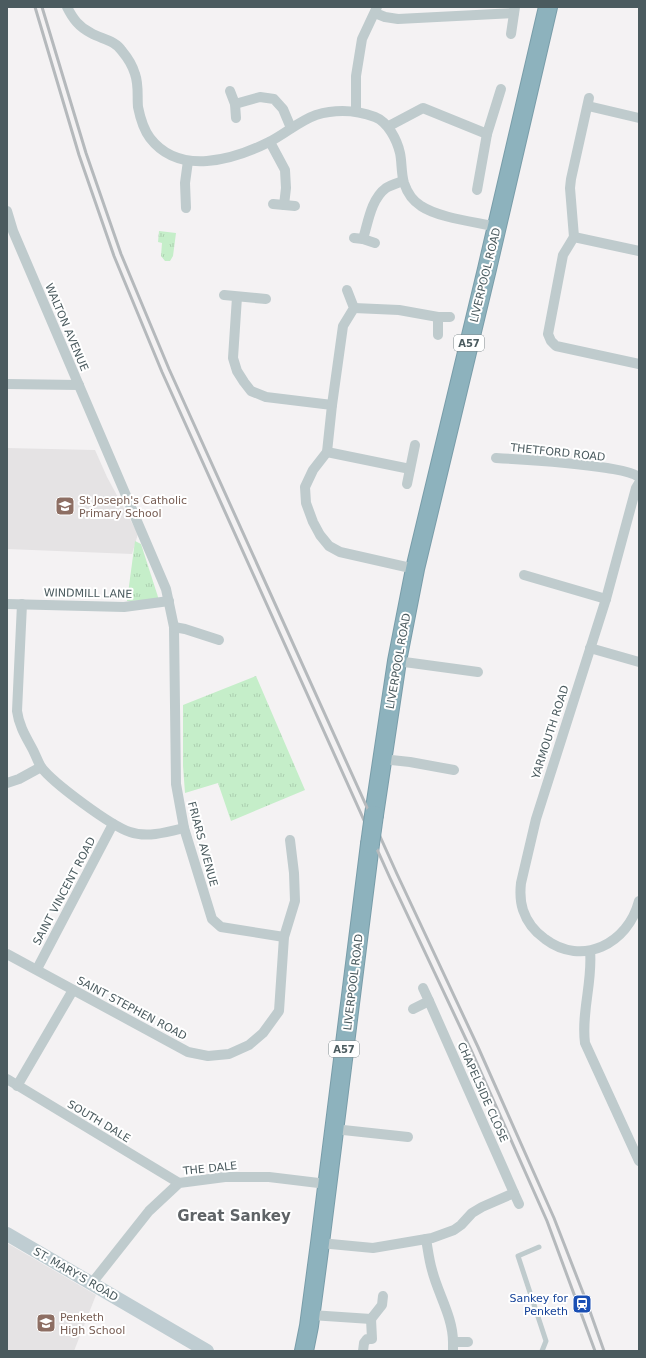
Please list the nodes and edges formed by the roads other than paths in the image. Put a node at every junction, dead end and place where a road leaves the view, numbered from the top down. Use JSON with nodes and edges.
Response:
{"nodes":[{"id":1,"x":67,"y":7,"type":"edge"},
{"id":2,"x":548,"y":7,"type":"edge"},
{"id":3,"x":376,"y":10,"type":"edge"},
{"id":4,"x":515,"y":10,"type":"edge"},
{"id":5,"x":512,"y":34,"type":"dead end"},
{"id":6,"x":501,"y":89,"type":"dead end"},
{"id":7,"x":230,"y":91,"type":"dead end"},
{"id":8,"x":235,"y":104,"type":"junction"},
{"id":9,"x":356,"y":112,"type":"junction"},
{"id":10,"x":236,"y":118,"type":"dead end"},
{"id":11,"x":639,"y":118,"type":"edge"},
{"id":12,"x":389,"y":126,"type":"junction"},
{"id":13,"x":291,"y":128,"type":"junction"},
{"id":14,"x":487,"y":134,"type":"junction"},
{"id":15,"x":270,"y":142,"type":"junction"},
{"id":16,"x":188,"y":161,"type":"junction"},
{"id":17,"x":403,"y":181,"type":"junction"},
{"id":18,"x":477,"y":190,"type":"dead end"},
{"id":19,"x":273,"y":204,"type":"dead end"},
{"id":20,"x":284,"y":205,"type":"junction"},
{"id":21,"x":295,"y":206,"type":"dead end"},
{"id":22,"x":186,"y":208,"type":"dead end"},
{"id":23,"x":7,"y":211,"type":"edge"},
{"id":24,"x":497,"y":227,"type":"junction"},
{"id":25,"x":10,"y":232,"type":"edge"},
{"id":26,"x":574,"y":236,"type":"junction"},
{"id":27,"x":375,"y":243,"type":"dead end"},
{"id":28,"x":639,"y":251,"type":"edge"},
{"id":29,"x":347,"y":290,"type":"dead end"},
{"id":30,"x":224,"y":295,"type":"dead end"},
{"id":31,"x":237,"y":297,"type":"junction"},
{"id":32,"x":266,"y":299,"type":"dead end"},
{"id":33,"x":354,"y":308,"type":"junction"},
{"id":34,"x":438,"y":317,"type":"junction"},
{"id":35,"x":450,"y":317,"type":"dead end"},
{"id":36,"x":438,"y":335,"type":"dead end"},
{"id":37,"x":639,"y":364,"type":"edge"},
{"id":38,"x":7,"y":384,"type":"edge"},
{"id":39,"x":79,"y":385,"type":"junction"},
{"id":40,"x":332,"y":405,"type":"junction"},
{"id":41,"x":415,"y":445,"type":"dead end"},
{"id":42,"x":108,"y":451,"type":"joint"},
{"id":43,"x":327,"y":452,"type":"junction"},
{"id":44,"x":496,"y":458,"type":"dead end"},
{"id":45,"x":410,"y":469,"type":"junction"},
{"id":46,"x":639,"y":477,"type":"edge"},
{"id":47,"x":639,"y":483,"type":"edge"},
{"id":48,"x":407,"y":484,"type":"dead end"},
{"id":49,"x":415,"y":569,"type":"junction"},
{"id":50,"x":524,"y":575,"type":"dead end"},
{"id":51,"x":606,"y":599,"type":"junction"},
{"id":52,"x":169,"y":601,"type":"junction"},
{"id":53,"x":7,"y":604,"type":"edge"},
{"id":54,"x":22,"y":604,"type":"junction"},
{"id":55,"x":174,"y":627,"type":"junction"},
{"id":56,"x":219,"y":641,"type":"dead end"},
{"id":57,"x":590,"y":648,"type":"junction"},
{"id":58,"x":396,"y":661,"type":"junction"},
{"id":59,"x":639,"y":662,"type":"edge"},
{"id":60,"x":478,"y":672,"type":"dead end"},
{"id":61,"x":382,"y":759,"type":"junction"},
{"id":62,"x":42,"y":767,"type":"junction"},
{"id":63,"x":454,"y":770,"type":"dead end"},
{"id":64,"x":7,"y":784,"type":"edge"},
{"id":65,"x":113,"y":824,"type":"junction"},
{"id":66,"x":184,"y":828,"type":"junction"},
{"id":67,"x":290,"y":840,"type":"dead end"},
{"id":68,"x":639,"y":901,"type":"edge"},
{"id":69,"x":284,"y":937,"type":"junction"},
{"id":70,"x":590,"y":951,"type":"junction"},
{"id":71,"x":7,"y":954,"type":"edge"},
{"id":72,"x":37,"y":969,"type":"junction"},
{"id":73,"x":423,"y":988,"type":"dead end"},
{"id":74,"x":73,"y":990,"type":"junction"},
{"id":75,"x":429,"y":1002,"type":"junction"},
{"id":76,"x":413,"y":1009,"type":"dead end"},
{"id":77,"x":7,"y":1079,"type":"edge"},
{"id":78,"x":17,"y":1086,"type":"junction"},
{"id":79,"x":334,"y":1129,"type":"junction"},
{"id":80,"x":408,"y":1137,"type":"dead end"},
{"id":81,"x":639,"y":1161,"type":"edge"},
{"id":82,"x":179,"y":1183,"type":"junction"},
{"id":83,"x":327,"y":1184,"type":"junction"},
{"id":84,"x":514,"y":1193,"type":"junction"},
{"id":85,"x":518,"y":1204,"type":"dead end"},
{"id":86,"x":7,"y":1234,"type":"edge"},
{"id":87,"x":426,"y":1240,"type":"junction"},
{"id":88,"x":320,"y":1243,"type":"junction"},
{"id":89,"x":539,"y":1247,"type":"dead end"},
{"id":90,"x":92,"y":1283,"type":"junction"},
{"id":91,"x":383,"y":1296,"type":"dead end"},
{"id":92,"x":371,"y":1318,"type":"junction"},
{"id":93,"x":310,"y":1320,"type":"junction"},
{"id":94,"x":468,"y":1342,"type":"dead end"},
{"id":95,"x":453,"y":1347,"type":"edge"},
{"id":96,"x":207,"y":1351,"type":"edge"},
{"id":97,"x":304,"y":1351,"type":"edge"},
{"id":98,"x":310,"y":1351,"type":"edge"},
{"id":99,"x":363,"y":1351,"type":"edge"},
{"id":100,"x":542,"y":1351,"type":"edge"}],
"edges":[{"from":1,"to":16,"type":"street"},
{"from":2,"to":24,"type":"highway","name":"LIVERPOOL ROAD","number":"A57"},
{"from":3,"to":4,"type":"street"},
{"from":3,"to":9,"type":"street"},
{"from":4,"to":5,"type":"street"},
{"from":6,"to":14,"type":"street"},
{"from":7,"to":8,"type":"street"},
{"from":8,"to":10,"type":"street"},
{"from":8,"to":13,"type":"street"},
{"from":9,"to":12,"type":"street"},
{"from":9,"to":13,"type":"street"},
{"from":11,"to":26,"type":"street"},
{"from":12,"to":14,"type":"street"},
{"from":12,"to":17,"type":"street"},
{"from":13,"to":15,"type":"street"},
{"from":14,"to":18,"type":"street"},
{"from":15,"to":16,"type":"street"},
{"from":15,"to":20,"type":"street"},
{"from":16,"to":22,"type":"street"},
{"from":17,"to":24,"type":"street"},
{"from":17,"to":27,"type":"street"},
{"from":19,"to":20,"type":"street"},
{"from":20,"to":21,"type":"street"},
{"from":23,"to":25,"type":"street","name":"WALTON AVENUE"},
{"from":24,"to":49,"type":"highway","name":"LIVERPOOL ROAD","number":"A57"},
{"from":25,"to":39,"type":"street","name":"WALTON AVENUE"},
{"from":26,"to":28,"type":"street"},
{"from":26,"to":37,"type":"street"},
{"from":29,"to":33,"type":"street"},
{"from":30,"to":31,"type":"street"},
{"from":31,"to":32,"type":"street"},
{"from":31,"to":40,"type":"street"},
{"from":33,"to":34,"type":"street"},
{"from":33,"to":40,"type":"street"},
{"from":34,"to":35,"type":"street"},
{"from":34,"to":36,"type":"street"},
{"from":38,"to":39,"type":"street"},
{"from":39,"to":42,"type":"street","name":"WALTON AVENUE"},
{"from":40,"to":43,"type":"street"},
{"from":41,"to":45,"type":"street"},
{"from":42,"to":52,"type":"street","name":"FRIARS AVENUE"},
{"from":43,"to":45,"type":"street"},
{"from":43,"to":49,"type":"street"},
{"from":44,"to":46,"type":"street","name":"THETFORD ROAD"},
{"from":45,"to":48,"type":"street"},
{"from":47,"to":51,"type":"street","name":"YARMOUTH ROAD"},
{"from":49,"to":58,"type":"highway","name":"LIVERPOOL ROAD","number":"A57"},
{"from":50,"to":51,"type":"street"},
{"from":51,"to":57,"type":"street","name":"YARMOUTH ROAD"},
{"from":52,"to":54,"type":"street","name":"WINDMILL LANE"},
{"from":52,"to":55,"type":"street","name":"FRIARS AVENUE"},
{"from":53,"to":54,"type":"street","name":"WINDMILL LANE"},
{"from":54,"to":62,"type":"street"},
{"from":55,"to":56,"type":"street"},
{"from":55,"to":66,"type":"street","name":"FRIARS AVENUE"},
{"from":57,"to":59,"type":"street"},
{"from":57,"to":70,"type":"street","name":"YARMOUTH ROAD"},
{"from":58,"to":60,"type":"street"},
{"from":58,"to":61,"type":"highway","name":"LIVERPOOL ROAD","number":"A57"},
{"from":61,"to":63,"type":"street"},
{"from":61,"to":79,"type":"highway","name":"LIVERPOOL ROAD","number":"A57","bridge":true},
{"from":62,"to":64,"type":"street"},
{"from":62,"to":65,"type":"street"},
{"from":65,"to":66,"type":"street"},
{"from":65,"to":72,"type":"street","name":"SAINT VINCENT ROAD"},
{"from":66,"to":69,"type":"street","name":"FRIARS AVENUE"},
{"from":67,"to":69,"type":"street","name":"SAINT STEPHEN ROAD"},
{"from":68,"to":70,"type":"street"},
{"from":69,"to":74,"type":"street","name":"SAINT STEPHEN ROAD"},
{"from":70,"to":81,"type":"street"},
{"from":71,"to":72,"type":"street","name":"SAINT STEPHEN ROAD"},
{"from":72,"to":74,"type":"street","name":"SAINT STEPHEN ROAD"},
{"from":73,"to":75,"type":"street","name":"CHAPELSIDE CLOSE"},
{"from":74,"to":78,"type":"street"},
{"from":75,"to":76,"type":"street"},
{"from":75,"to":84,"type":"street","name":"CHAPELSIDE CLOSE"},
{"from":77,"to":78,"type":"street","name":"SOUTH DALE"},
{"from":78,"to":82,"type":"street","name":"SOUTH DALE"},
{"from":79,"to":80,"type":"street"},
{"from":79,"to":83,"type":"highway","name":"LIVERPOOL ROAD","number":"A57"},
{"from":82,"to":83,"type":"street","name":"THE DALE"},
{"from":82,"to":90,"type":"street","name":"THE DALE"},
{"from":83,"to":88,"type":"highway","name":"LIVERPOOL ROAD","number":"A57"},
{"from":84,"to":85,"type":"street","name":"CHAPELSIDE CLOSE"},
{"from":84,"to":87,"type":"street"},
{"from":86,"to":90,"type":"street","name":"ST. MARY'S ROAD"},
{"from":87,"to":88,"type":"street"},
{"from":87,"to":95,"type":"street"},
{"from":88,"to":93,"type":"highway","name":"LIVERPOOL ROAD","number":"A57"},
{"from":89,"to":100,"type":"lane"},
{"from":90,"to":96,"type":"street","name":"ST. MARY'S ROAD"},
{"from":91,"to":92,"type":"street"},
{"from":92,"to":93,"type":"street"},
{"from":92,"to":99,"type":"street"},
{"from":93,"to":97,"type":"highway","name":"LIVERPOOL ROAD","number":"A57"},
{"from":93,"to":98,"type":"highway","name":"LIVERPOOL ROAD","number":"A57"},
{"from":94,"to":95,"type":"street"}]}
